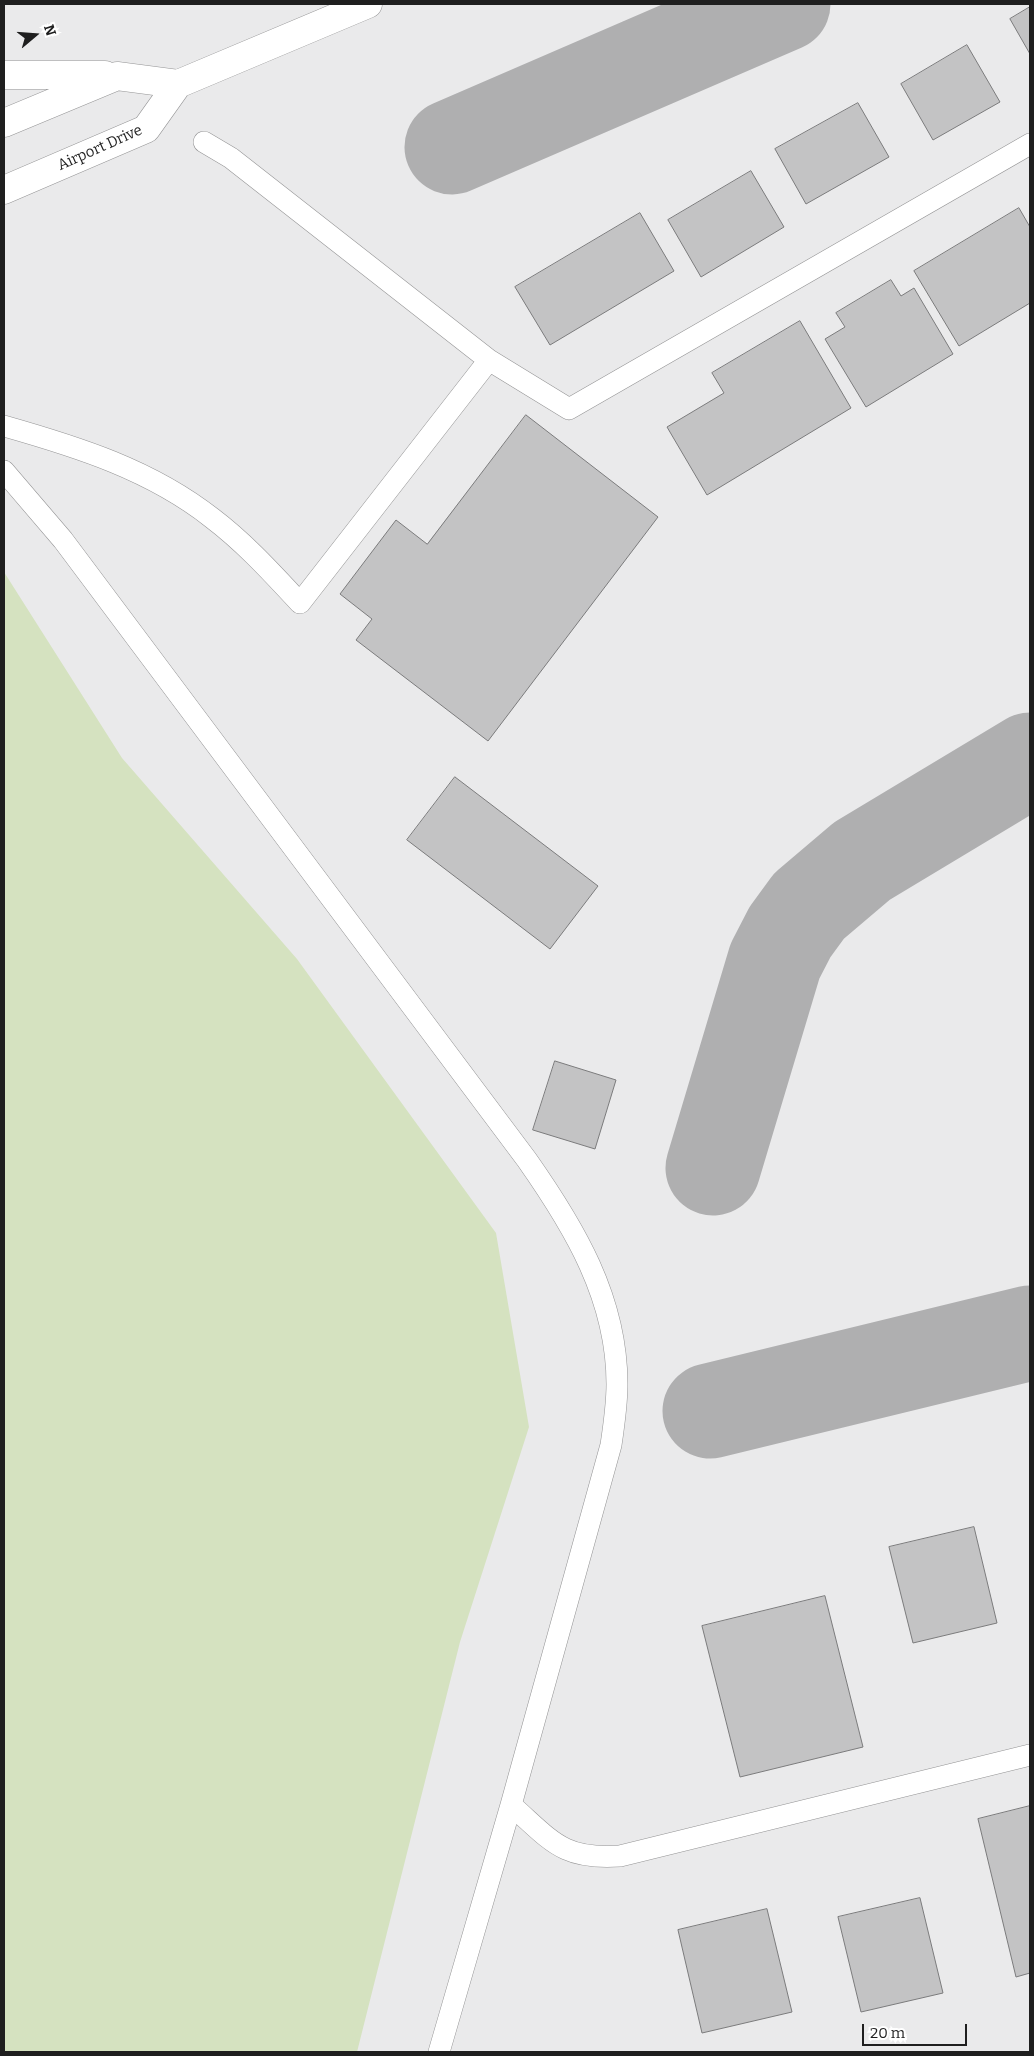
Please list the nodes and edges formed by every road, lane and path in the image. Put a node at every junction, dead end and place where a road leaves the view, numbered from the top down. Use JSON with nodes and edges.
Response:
{"nodes":[{"id":1,"x":368,"y":4,"type":"edge"},
{"id":2,"x":4,"y":75,"type":"edge"},
{"id":3,"x":117,"y":76,"type":"junction"},
{"id":4,"x":178,"y":84,"type":"junction"},
{"id":5,"x":4,"y":123,"type":"edge"},
{"id":6,"x":204,"y":142,"type":"dead end"},
{"id":7,"x":1030,"y":144,"type":"edge"},
{"id":8,"x":4,"y":190,"type":"edge"},
{"id":9,"x":489,"y":360,"type":"junction"},
{"id":10,"x":4,"y":426,"type":"edge"},
{"id":11,"x":4,"y":472,"type":"edge"},
{"id":12,"x":1030,"y":1755,"type":"edge"},
{"id":13,"x":511,"y":1805,"type":"junction"},
{"id":14,"x":439,"y":2052,"type":"edge"}],
"edges":[{"from":1,"to":4,"type":"street"},
{"from":2,"to":3,"type":"street"},
{"from":3,"to":4,"type":"street"},
{"from":3,"to":5,"type":"street"},
{"from":4,"to":8,"type":"street","name":"Airport Drive"},
{"from":6,"to":9,"type":"lane"},
{"from":7,"to":9,"type":"lane"},
{"from":9,"to":10,"type":"lane"},
{"from":11,"to":13,"type":"lane"},
{"from":12,"to":13,"type":"lane"},
{"from":13,"to":14,"type":"lane"}]}
